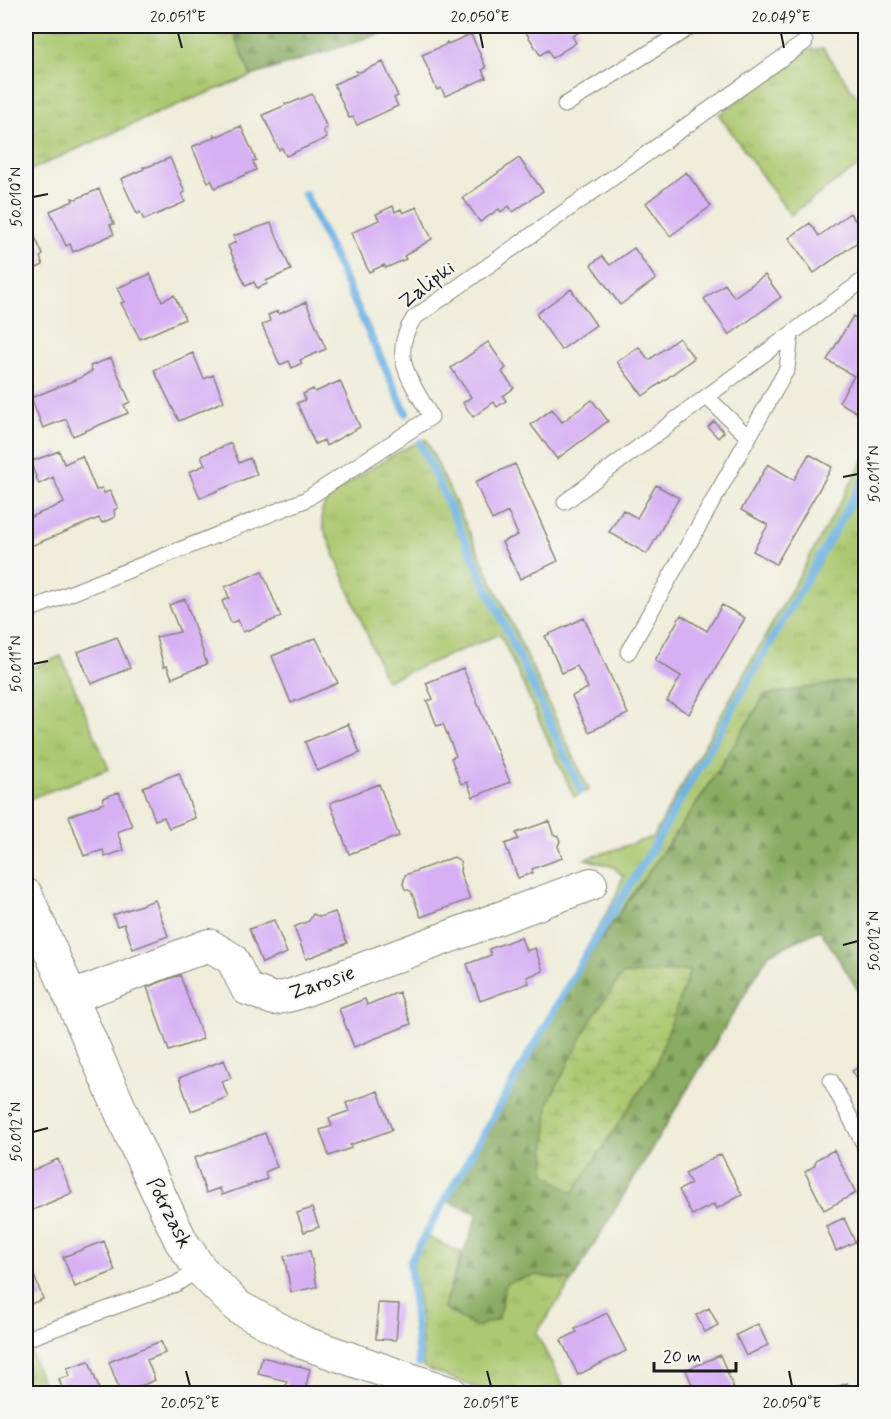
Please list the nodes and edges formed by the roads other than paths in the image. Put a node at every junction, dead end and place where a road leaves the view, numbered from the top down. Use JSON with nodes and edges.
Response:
{"nodes":[{"id":1,"x":692,"y":26,"type":"edge"},
{"id":2,"x":805,"y":42,"type":"dead end"},
{"id":3,"x":565,"y":105,"type":"dead end"},
{"id":4,"x":866,"y":278,"type":"edge"},
{"id":5,"x":791,"y":334,"type":"junction"},
{"id":6,"x":707,"y":397,"type":"junction"},
{"id":7,"x":748,"y":437,"type":"junction"},
{"id":8,"x":566,"y":502,"type":"dead end"},
{"id":9,"x":26,"y":611,"type":"edge"},
{"id":10,"x":628,"y":652,"type":"dead end"},
{"id":11,"x":591,"y":884,"type":"dead end"},
{"id":12,"x":26,"y":895,"type":"edge"},
{"id":13,"x":72,"y":997,"type":"junction"},
{"id":14,"x":831,"y":1081,"type":"dead end"},
{"id":15,"x":866,"y":1148,"type":"edge"},
{"id":16,"x":200,"y":1269,"type":"junction"},
{"id":17,"x":26,"y":1339,"type":"edge"},
{"id":18,"x":452,"y":1394,"type":"edge"}],
"edges":[{"from":1,"to":3,"type":"lane"},
{"from":2,"to":9,"type":"lane","name":"Zalipki"},
{"from":4,"to":5,"type":"lane"},
{"from":5,"to":6,"type":"lane"},
{"from":5,"to":7,"type":"lane"},
{"from":6,"to":7,"type":"lane"},
{"from":6,"to":8,"type":"lane"},
{"from":7,"to":10,"type":"lane"},
{"from":11,"to":13,"type":"street","name":"Zarosie"},
{"from":12,"to":13,"type":"street","name":"Potrzask"},
{"from":13,"to":16,"type":"street","name":"Potrzask"},
{"from":14,"to":15,"type":"lane"},
{"from":16,"to":17,"type":"lane"},
{"from":16,"to":18,"type":"street","name":"Potrzask"}]}
